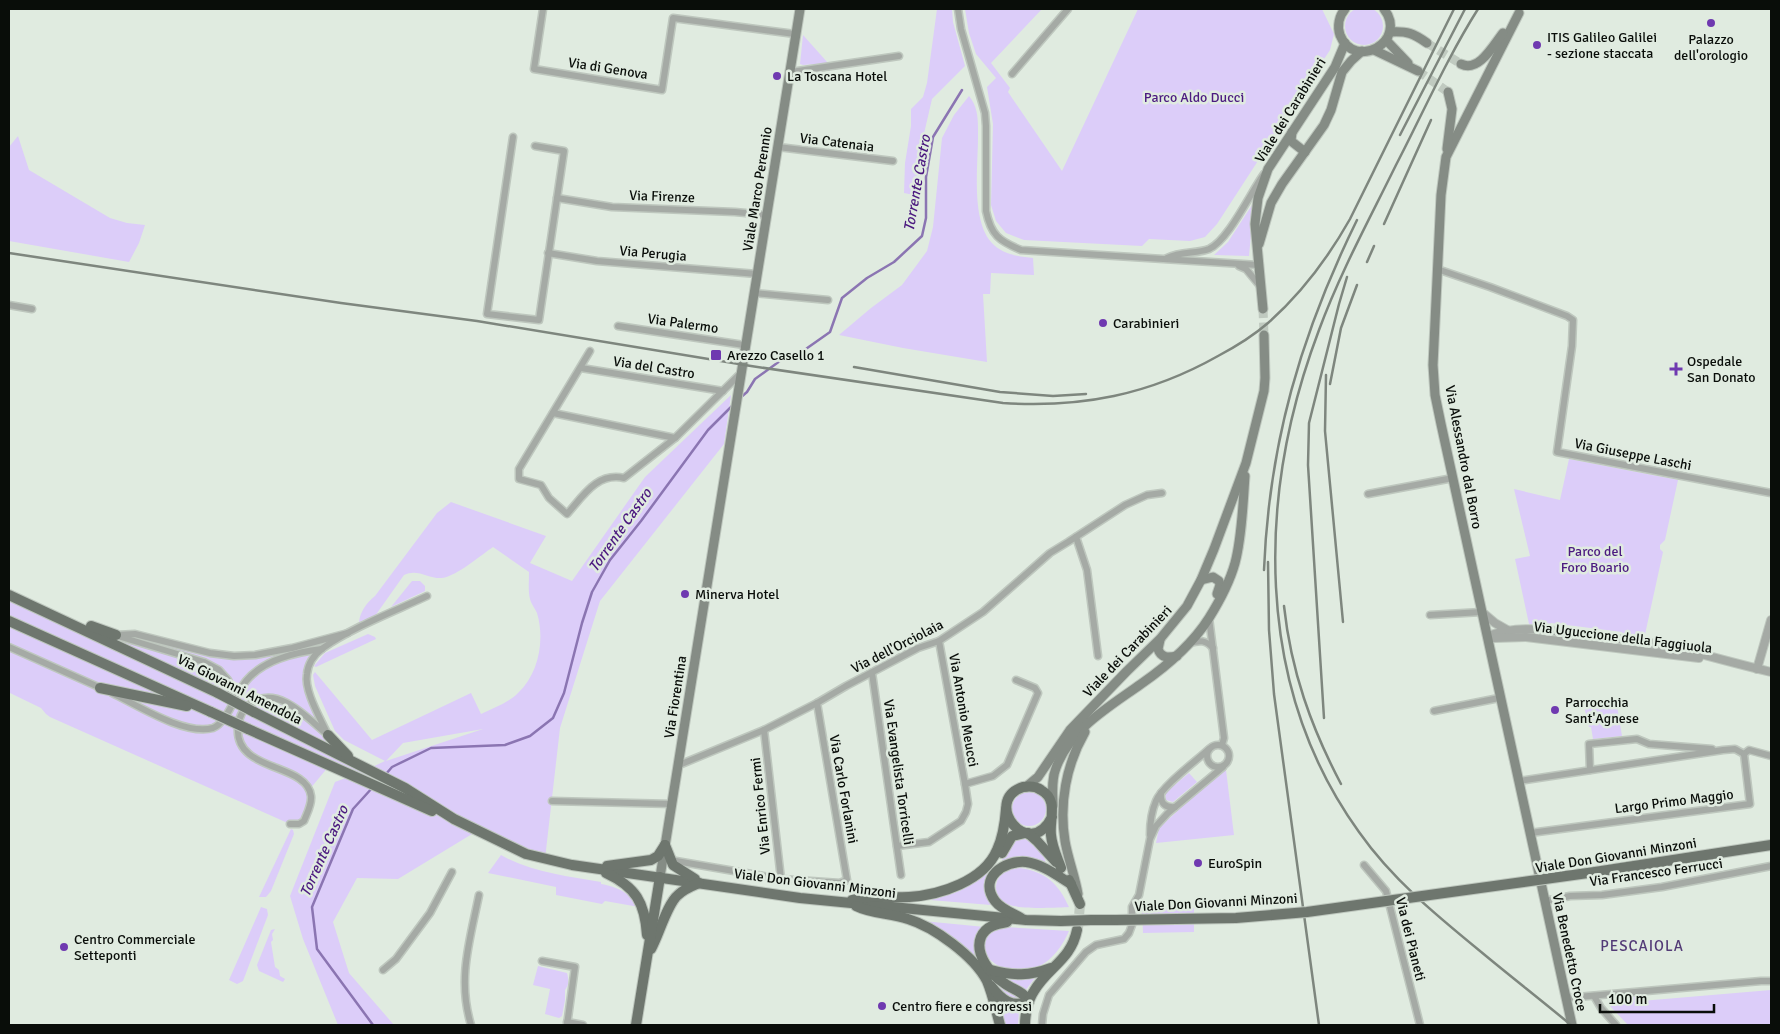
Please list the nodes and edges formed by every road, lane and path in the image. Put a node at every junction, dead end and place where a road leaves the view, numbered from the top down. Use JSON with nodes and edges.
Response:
{"nodes":[{"id":1,"x":543,"y":9,"type":"edge"},
{"id":2,"x":800,"y":9,"type":"edge"},
{"id":3,"x":958,"y":9,"type":"edge"},
{"id":4,"x":1068,"y":9,"type":"edge"},
{"id":5,"x":1384,"y":9,"type":"edge"},
{"id":6,"x":1343,"y":10,"type":"edge"},
{"id":7,"x":1520,"y":11,"type":"edge"},
{"id":8,"x":796,"y":34,"type":"junction"},
{"id":9,"x":1388,"y":36,"type":"junction"},
{"id":10,"x":1346,"y":43,"type":"junction"},
{"id":11,"x":1427,"y":43,"type":"tunnel mouth"},
{"id":12,"x":1374,"y":50,"type":"junction"},
{"id":13,"x":1362,"y":52,"type":"junction"},
{"id":14,"x":899,"y":56,"type":"dead end"},
{"id":15,"x":1462,"y":65,"type":"dead end"},
{"id":16,"x":790,"y":72,"type":"junction"},
{"id":17,"x":1012,"y":74,"type":"dead end"},
{"id":18,"x":1448,"y":92,"type":"dead end"},
{"id":19,"x":1292,"y":131,"type":"junction"},
{"id":20,"x":513,"y":137,"type":"dead end"},
{"id":21,"x":535,"y":146,"type":"dead end"},
{"id":22,"x":778,"y":147,"type":"junction"},
{"id":23,"x":1305,"y":152,"type":"junction"},
{"id":24,"x":1446,"y":157,"type":"junction"},
{"id":25,"x":893,"y":161,"type":"dead end"},
{"id":26,"x":1268,"y":169,"type":"junction"},
{"id":27,"x":557,"y":198,"type":"junction"},
{"id":28,"x":766,"y":215,"type":"junction"},
{"id":29,"x":1258,"y":252,"type":"junction"},
{"id":30,"x":548,"y":253,"type":"junction"},
{"id":31,"x":1166,"y":259,"type":"junction"},
{"id":32,"x":1233,"y":264,"type":"junction"},
{"id":33,"x":1258,"y":265,"type":"junction"},
{"id":34,"x":1437,"y":269,"type":"junction"},
{"id":35,"x":757,"y":274,"type":"junction"},
{"id":36,"x":1260,"y":286,"type":"junction"},
{"id":37,"x":754,"y":293,"type":"junction"},
{"id":38,"x":828,"y":300,"type":"dead end"},
{"id":39,"x":9,"y":305,"type":"edge"},
{"id":40,"x":32,"y":309,"type":"dead end"},
{"id":41,"x":1262,"y":309,"type":"tunnel mouth"},
{"id":42,"x":618,"y":326,"type":"dead end"},
{"id":43,"x":1264,"y":335,"type":"tunnel mouth"},
{"id":44,"x":744,"y":345,"type":"junction"},
{"id":45,"x":590,"y":351,"type":"dead end"},
{"id":46,"x":580,"y":368,"type":"junction"},
{"id":47,"x":740,"y":374,"type":"junction"},
{"id":48,"x":723,"y":391,"type":"junction"},
{"id":49,"x":553,"y":414,"type":"junction"},
{"id":50,"x":675,"y":438,"type":"junction"},
{"id":51,"x":1246,"y":463,"type":"junction"},
{"id":52,"x":1453,"y":478,"type":"junction"},
{"id":53,"x":1162,"y":493,"type":"dead end"},
{"id":54,"x":1368,"y":494,"type":"dead end"},
{"id":55,"x":1771,"y":494,"type":"edge"},
{"id":56,"x":1076,"y":537,"type":"junction"},
{"id":57,"x":1201,"y":580,"type":"junction"},
{"id":58,"x":9,"y":594,"type":"edge"},
{"id":59,"x":427,"y":596,"type":"dead end"},
{"id":60,"x":38,"y":608,"type":"junction"},
{"id":61,"x":1482,"y":612,"type":"junction"},
{"id":62,"x":1211,"y":615,"type":"junction"},
{"id":63,"x":1430,"y":615,"type":"dead end"},
{"id":64,"x":1771,"y":620,"type":"edge"},
{"id":65,"x":9,"y":621,"type":"edge"},
{"id":66,"x":348,"y":633,"type":"junction"},
{"id":67,"x":1508,"y":634,"type":"junction"},
{"id":68,"x":116,"y":635,"type":"junction"},
{"id":69,"x":1488,"y":636,"type":"junction"},
{"id":70,"x":1160,"y":639,"type":"junction"},
{"id":71,"x":939,"y":641,"type":"junction"},
{"id":72,"x":1190,"y":643,"type":"junction"},
{"id":73,"x":9,"y":647,"type":"edge"},
{"id":74,"x":322,"y":648,"type":"junction"},
{"id":75,"x":1213,"y":648,"type":"junction"},
{"id":76,"x":1491,"y":651,"type":"junction"},
{"id":77,"x":1098,"y":656,"type":"dead end"},
{"id":78,"x":1177,"y":656,"type":"junction"},
{"id":79,"x":1757,"y":669,"type":"junction"},
{"id":80,"x":1771,"y":672,"type":"edge"},
{"id":81,"x":872,"y":673,"type":"junction"},
{"id":82,"x":1016,"y":680,"type":"dead end"},
{"id":83,"x":100,"y":688,"type":"junction"},
{"id":84,"x":1500,"y":698,"type":"junction"},
{"id":85,"x":817,"y":703,"type":"junction"},
{"id":86,"x":230,"y":706,"type":"junction"},
{"id":87,"x":208,"y":711,"type":"junction"},
{"id":88,"x":1434,"y":711,"type":"dead end"},
{"id":89,"x":1100,"y":712,"type":"junction"},
{"id":90,"x":764,"y":730,"type":"junction"},
{"id":91,"x":328,"y":735,"type":"junction"},
{"id":92,"x":1222,"y":745,"type":"junction"},
{"id":93,"x":1209,"y":749,"type":"junction"},
{"id":94,"x":1724,"y":750,"type":"junction"},
{"id":95,"x":1744,"y":754,"type":"junction"},
{"id":96,"x":1771,"y":756,"type":"edge"},
{"id":97,"x":354,"y":762,"type":"junction"},
{"id":98,"x":678,"y":765,"type":"junction"},
{"id":99,"x":1223,"y":766,"type":"junction"},
{"id":100,"x":1590,"y":770,"type":"junction"},
{"id":101,"x":1518,"y":781,"type":"junction"},
{"id":102,"x":965,"y":784,"type":"junction"},
{"id":103,"x":1026,"y":787,"type":"junction"},
{"id":104,"x":1162,"y":792,"type":"junction"},
{"id":105,"x":552,"y":801,"type":"dead end"},
{"id":106,"x":672,"y":804,"type":"junction"},
{"id":107,"x":1175,"y":807,"type":"junction"},
{"id":108,"x":1006,"y":809,"type":"junction"},
{"id":109,"x":1052,"y":813,"type":"junction"},
{"id":110,"x":454,"y":819,"type":"junction"},
{"id":111,"x":290,"y":824,"type":"dead end"},
{"id":112,"x":1027,"y":833,"type":"junction"},
{"id":113,"x":1530,"y":833,"type":"junction"},
{"id":114,"x":1150,"y":839,"type":"junction"},
{"id":115,"x":665,"y":845,"type":"junction"},
{"id":116,"x":1771,"y":845,"type":"edge"},
{"id":117,"x":897,"y":846,"type":"junction"},
{"id":118,"x":673,"y":861,"type":"junction"},
{"id":119,"x":1364,"y":866,"type":"dead end"},
{"id":120,"x":1771,"y":866,"type":"edge"},
{"id":121,"x":596,"y":868,"type":"junction"},
{"id":122,"x":1061,"y":868,"type":"junction"},
{"id":123,"x":452,"y":872,"type":"dead end"},
{"id":124,"x":901,"y":875,"type":"dead end"},
{"id":125,"x":993,"y":875,"type":"junction"},
{"id":126,"x":660,"y":877,"type":"junction"},
{"id":127,"x":781,"y":879,"type":"junction"},
{"id":128,"x":700,"y":882,"type":"junction"},
{"id":129,"x":1071,"y":884,"type":"junction"},
{"id":130,"x":1541,"y":885,"type":"joint"},
{"id":131,"x":478,"y":895,"type":"dead end"},
{"id":132,"x":1545,"y":901,"type":"junction"},
{"id":133,"x":846,"y":902,"type":"junction"},
{"id":134,"x":1080,"y":904,"type":"joint"},
{"id":135,"x":1026,"y":920,"type":"junction"},
{"id":136,"x":1078,"y":930,"type":"tunnel mouth"},
{"id":137,"x":648,"y":954,"type":"junction"},
{"id":138,"x":542,"y":961,"type":"dead end"},
{"id":139,"x":1055,"y":967,"type":"junction"},
{"id":140,"x":382,"y":970,"type":"dead end"},
{"id":141,"x":991,"y":970,"type":"junction"},
{"id":142,"x":987,"y":982,"type":"junction"},
{"id":143,"x":1771,"y":982,"type":"edge"},
{"id":144,"x":1594,"y":996,"type":"junction"},
{"id":145,"x":1566,"y":998,"type":"junction"},
{"id":146,"x":1029,"y":1001,"type":"junction"},
{"id":147,"x":567,"y":1024,"type":"edge"},
{"id":148,"x":471,"y":1025,"type":"edge"},
{"id":149,"x":583,"y":1025,"type":"edge"},
{"id":150,"x":636,"y":1025,"type":"edge"},
{"id":151,"x":1000,"y":1025,"type":"edge"},
{"id":152,"x":1025,"y":1025,"type":"edge"},
{"id":153,"x":1042,"y":1025,"type":"edge"},
{"id":154,"x":1420,"y":1025,"type":"edge"},
{"id":155,"x":1572,"y":1025,"type":"edge"},
{"id":156,"x":1616,"y":1025,"type":"edge"}],
"edges":[{"from":1,"to":8,"type":"street","name":"Via di Genova"},
{"from":2,"to":8,"type":"main road","name":"Viale Marco Perennio"},
{"from":3,"to":31,"type":"street"},
{"from":4,"to":17,"type":"street"},
{"from":5,"to":9,"type":"main road"},
{"from":6,"to":10,"type":"main road"},
{"from":7,"to":15,"type":"main road"},
{"from":7,"to":24,"type":"main road","name":"Via Alessandro dal Borro"},
{"from":8,"to":16,"type":"main road","name":"Viale Marco Perennio"},
{"from":9,"to":11,"type":"main road"},
{"from":9,"to":12,"type":"main road"},
{"from":9,"to":12,"type":"main road"},
{"from":10,"to":13,"type":"main road"},
{"from":10,"to":19,"type":"main road","name":"Viale dei Carabinieri"},
{"from":12,"to":13,"type":"main road"},
{"from":13,"to":23,"type":"main road","name":"Viale dei Carabinieri"},
{"from":14,"to":16,"type":"street"},
{"from":16,"to":22,"type":"main road","name":"Viale Marco Perennio"},
{"from":18,"to":24,"type":"main road"},
{"from":19,"to":23,"type":"main road"},
{"from":19,"to":26,"type":"main road","name":"Viale dei Carabinieri"},
{"from":20,"to":30,"type":"street"},
{"from":21,"to":27,"type":"street"},
{"from":22,"to":25,"type":"street","name":"Via Catenaia"},
{"from":22,"to":28,"type":"main road","name":"Viale Marco Perennio"},
{"from":23,"to":29,"type":"main road","name":"Viale dei Carabinieri"},
{"from":24,"to":34,"type":"main road","name":"Via Alessandro dal Borro"},
{"from":26,"to":29,"type":"main road","name":"Viale dei Carabinieri"},
{"from":26,"to":31,"type":"street"},
{"from":27,"to":28,"type":"street","name":"Via Firenze"},
{"from":27,"to":30,"type":"street"},
{"from":28,"to":35,"type":"main road","name":"Viale Marco Perennio"},
{"from":29,"to":33,"type":"main road","name":"Viale dei Carabinieri"},
{"from":30,"to":35,"type":"street","name":"Via Perugia"},
{"from":31,"to":32,"type":"street"},
{"from":32,"to":33,"type":"street"},
{"from":32,"to":36,"type":"street"},
{"from":33,"to":36,"type":"main road","name":"Viale dei Carabinieri"},
{"from":34,"to":52,"type":"main road","name":"Via Alessandro dal Borro"},
{"from":34,"to":55,"type":"street","name":"Via Giuseppe Laschi"},
{"from":35,"to":37,"type":"main road","name":"Viale Marco Perennio"},
{"from":36,"to":41,"type":"main road","name":"Viale dei Carabinieri"},
{"from":37,"to":38,"type":"street"},
{"from":37,"to":44,"type":"main road","name":"Viale Marco Perennio"},
{"from":39,"to":40,"type":"street"},
{"from":42,"to":44,"type":"street","name":"Via Palermo"},
{"from":43,"to":51,"type":"main road","name":"Viale dei Carabinieri"},
{"from":44,"to":47,"type":"main road","name":"Viale Marco Perennio"},
{"from":45,"to":46,"type":"street"},
{"from":46,"to":48,"type":"street","name":"Via del Castro"},
{"from":46,"to":49,"type":"street"},
{"from":47,"to":48,"type":"street"},
{"from":47,"to":98,"type":"main road","name":"Via Fiorentina"},
{"from":48,"to":50,"type":"street"},
{"from":49,"to":50,"type":"street"},
{"from":49,"to":50,"type":"street"},
{"from":51,"to":57,"type":"main road","name":"Viale dei Carabinieri"},
{"from":51,"to":62,"type":"main road","name":"Viale dei Carabinieri"},
{"from":52,"to":54,"type":"street"},
{"from":52,"to":61,"type":"main road","name":"Via Alessandro dal Borro"},
{"from":53,"to":56,"type":"street","name":"Via dell'Orciolaia"},
{"from":56,"to":71,"type":"street","name":"Via dell'Orciolaia"},
{"from":56,"to":77,"type":"street"},
{"from":57,"to":62,"type":"main road"},
{"from":57,"to":70,"type":"main road","name":"Viale dei Carabinieri"},
{"from":58,"to":60,"type":"main road","name":"Via Giovanni Amendola"},
{"from":59,"to":66,"type":"street"},
{"from":60,"to":68,"type":"main road"},
{"from":60,"to":97,"type":"main road","name":"Via Giovanni Amendola","bridge":true},
{"from":61,"to":63,"type":"street"},
{"from":61,"to":67,"type":"street"},
{"from":61,"to":69,"type":"main road","name":"Via Alessandro dal Borro"},
{"from":62,"to":72,"type":"main road","name":"Viale dei Carabinieri"},
{"from":62,"to":75,"type":"street"},
{"from":64,"to":79,"type":"street"},
{"from":65,"to":87,"type":"main road","name":"Via Giovanni Amendola"},
{"from":66,"to":68,"type":"street"},
{"from":66,"to":74,"type":"street"},
{"from":67,"to":69,"type":"street","name":"Via Uguccione della Faggiuola"},
{"from":67,"to":76,"type":"street"},
{"from":67,"to":79,"type":"street","name":"Via Uguccione della Faggiuola"},
{"from":68,"to":86,"type":"street"},
{"from":69,"to":76,"type":"main road","name":"Via Alessandro dal Borro"},
{"from":70,"to":78,"type":"main road"},
{"from":70,"to":103,"type":"main road","name":"Viale dei Carabinieri"},
{"from":71,"to":81,"type":"street","name":"Via dell'Orciolaia"},
{"from":71,"to":102,"type":"street","name":"Via Antonio Meucci"},
{"from":72,"to":75,"type":"street"},
{"from":72,"to":78,"type":"main road","name":"Viale dei Carabinieri"},
{"from":73,"to":83,"type":"street"},
{"from":74,"to":86,"type":"street"},
{"from":74,"to":91,"type":"street"},
{"from":75,"to":92,"type":"street"},
{"from":76,"to":84,"type":"main road","name":"Via Alessandro dal Borro"},
{"from":78,"to":89,"type":"main road","name":"Viale dei Carabinieri"},
{"from":79,"to":80,"type":"street","name":"Via Uguccione della Faggiuola"},
{"from":81,"to":85,"type":"street","name":"Via dell'Orciolaia"},
{"from":81,"to":117,"type":"street","name":"Via Evangelista Torricelli"},
{"from":82,"to":102,"type":"street","name":"Via Antonio Meucci"},
{"from":83,"to":86,"type":"street"},
{"from":83,"to":87,"type":"main road"},
{"from":84,"to":88,"type":"street"},
{"from":84,"to":101,"type":"main road","name":"Via Alessandro dal Borro"},
{"from":85,"to":90,"type":"street","name":"Via dell'Orciolaia"},
{"from":85,"to":127,"type":"street","name":"Via Carlo Forlanini"},
{"from":87,"to":110,"type":"main road","name":"Via Giovanni Amendola","bridge":true},
{"from":89,"to":109,"type":"main road","name":"Viale dei Carabinieri"},
{"from":89,"to":134,"type":"main road","name":"Viale dei Carabinieri"},
{"from":90,"to":98,"type":"street","name":"Via dell'Orciolaia"},
{"from":90,"to":127,"type":"street","name":"Via Enrico Fermi"},
{"from":91,"to":97,"type":"main road"},
{"from":91,"to":111,"type":"street"},
{"from":92,"to":93,"type":"street"},
{"from":92,"to":99,"type":"street"},
{"from":93,"to":99,"type":"street"},
{"from":93,"to":104,"type":"street"},
{"from":94,"to":95,"type":"street"},
{"from":94,"to":100,"type":"street"},
{"from":94,"to":100,"type":"street"},
{"from":95,"to":96,"type":"street"},
{"from":95,"to":113,"type":"street","name":"Largo Primo Maggio"},
{"from":97,"to":110,"type":"main road","name":"Via Giovanni Amendola"},
{"from":98,"to":106,"type":"main road","name":"Via Fiorentina"},
{"from":99,"to":107,"type":"street"},
{"from":100,"to":101,"type":"street"},
{"from":101,"to":113,"type":"main road","name":"Via Alessandro dal Borro"},
{"from":102,"to":117,"type":"street","name":"Via Antonio Meucci"},
{"from":103,"to":108,"type":"main road"},
{"from":103,"to":109,"type":"main road"},
{"from":104,"to":107,"type":"street"},
{"from":104,"to":114,"type":"street"},
{"from":105,"to":106,"type":"street"},
{"from":106,"to":115,"type":"main road","name":"Via Fiorentina"},
{"from":107,"to":114,"type":"street"},
{"from":108,"to":112,"type":"main road"},
{"from":108,"to":133,"type":"main road"},
{"from":109,"to":112,"type":"main road"},
{"from":109,"to":122,"type":"main road"},
{"from":110,"to":121,"type":"main road","name":"Via Giovanni Amendola"},
{"from":112,"to":122,"type":"main road"},
{"from":112,"to":125,"type":"main road"},
{"from":113,"to":130,"type":"main road","name":"Via Alessandro dal Borro"},
{"from":114,"to":153,"type":"street"},
{"from":115,"to":118,"type":"main road"},
{"from":115,"to":121,"type":"main road"},
{"from":115,"to":126,"type":"main road","name":"Via Fiorentina"},
{"from":116,"to":135,"type":"main road","name":"Viale Don Giovanni Minzoni","bridge":true},
{"from":117,"to":124,"type":"street","name":"Via Evangelista Torricelli"},
{"from":118,"to":127,"type":"street"},
{"from":118,"to":128,"type":"main road"},
{"from":119,"to":154,"type":"street","name":"Via dei Pianeti"},
{"from":120,"to":132,"type":"street","name":"Via Francesco Ferrucci"},
{"from":121,"to":126,"type":"main road","name":"Via Giovanni Amendola"},
{"from":121,"to":137,"type":"main road"},
{"from":122,"to":129,"type":"main road"},
{"from":123,"to":140,"type":"street"},
{"from":125,"to":129,"type":"main road"},
{"from":125,"to":135,"type":"main road"},
{"from":126,"to":128,"type":"main road","name":"Viale Don Giovanni Minzoni"},
{"from":126,"to":137,"type":"main road","name":"Via Fiorentina"},
{"from":128,"to":133,"type":"main road","name":"Viale Don Giovanni Minzoni"},
{"from":128,"to":137,"type":"main road"},
{"from":129,"to":134,"type":"main road"},
{"from":130,"to":132,"type":"main road","name":"Via Benedetto Croce"},
{"from":131,"to":148,"type":"street"},
{"from":132,"to":145,"type":"main road","name":"Via Benedetto Croce"},
{"from":133,"to":135,"type":"main road","name":"Viale Don Giovanni Minzoni"},
{"from":133,"to":142,"type":"main road"},
{"from":135,"to":141,"type":"main road"},
{"from":136,"to":139,"type":"main road"},
{"from":137,"to":150,"type":"main road","name":"Via Fiorentina"},
{"from":138,"to":147,"type":"street"},
{"from":139,"to":141,"type":"main road"},
{"from":139,"to":146,"type":"main road"},
{"from":141,"to":146,"type":"main road"},
{"from":142,"to":146,"type":"main road"},
{"from":142,"to":151,"type":"main road"},
{"from":143,"to":144,"type":"street"},
{"from":144,"to":145,"type":"street"},
{"from":144,"to":156,"type":"street"},
{"from":145,"to":155,"type":"main road","name":"Via Benedetto Croce"},
{"from":146,"to":152,"type":"main road"},
{"from":147,"to":149,"type":"street"}]}
